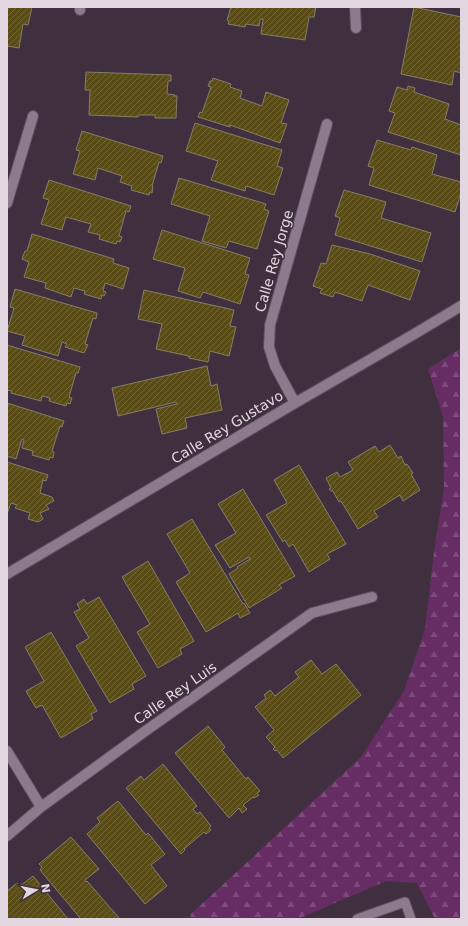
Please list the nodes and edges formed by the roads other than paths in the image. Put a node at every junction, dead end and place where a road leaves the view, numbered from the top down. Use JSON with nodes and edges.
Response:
{"nodes":[{"id":1,"x":355,"y":7,"type":"edge"},
{"id":2,"x":356,"y":28,"type":"dead end"},
{"id":3,"x":33,"y":116,"type":"dead end"},
{"id":4,"x":327,"y":124,"type":"dead end"},
{"id":5,"x":7,"y":203,"type":"edge"},
{"id":6,"x":461,"y":306,"type":"edge"},
{"id":7,"x":295,"y":403,"type":"junction"},
{"id":8,"x":7,"y":574,"type":"edge"},
{"id":9,"x":372,"y":596,"type":"dead end"},
{"id":10,"x":7,"y":752,"type":"edge"},
{"id":11,"x":41,"y":807,"type":"junction"},
{"id":12,"x":7,"y":836,"type":"edge"},
{"id":13,"x":357,"y":919,"type":"edge"},
{"id":14,"x":411,"y":919,"type":"edge"}],
"edges":[{"from":1,"to":2,"type":"street"},
{"from":3,"to":5,"type":"street"},
{"from":4,"to":7,"type":"street","name":"Calle Rey Jorge"},
{"from":6,"to":7,"type":"street","name":"Calle Rey Gustavo"},
{"from":7,"to":8,"type":"street","name":"Calle Rey Gustavo"},
{"from":9,"to":11,"type":"street","name":"Calle Rey Luis"},
{"from":10,"to":11,"type":"street"},
{"from":11,"to":12,"type":"street","name":"Calle Rey Luis"},
{"from":13,"to":14,"type":"lane"}]}
